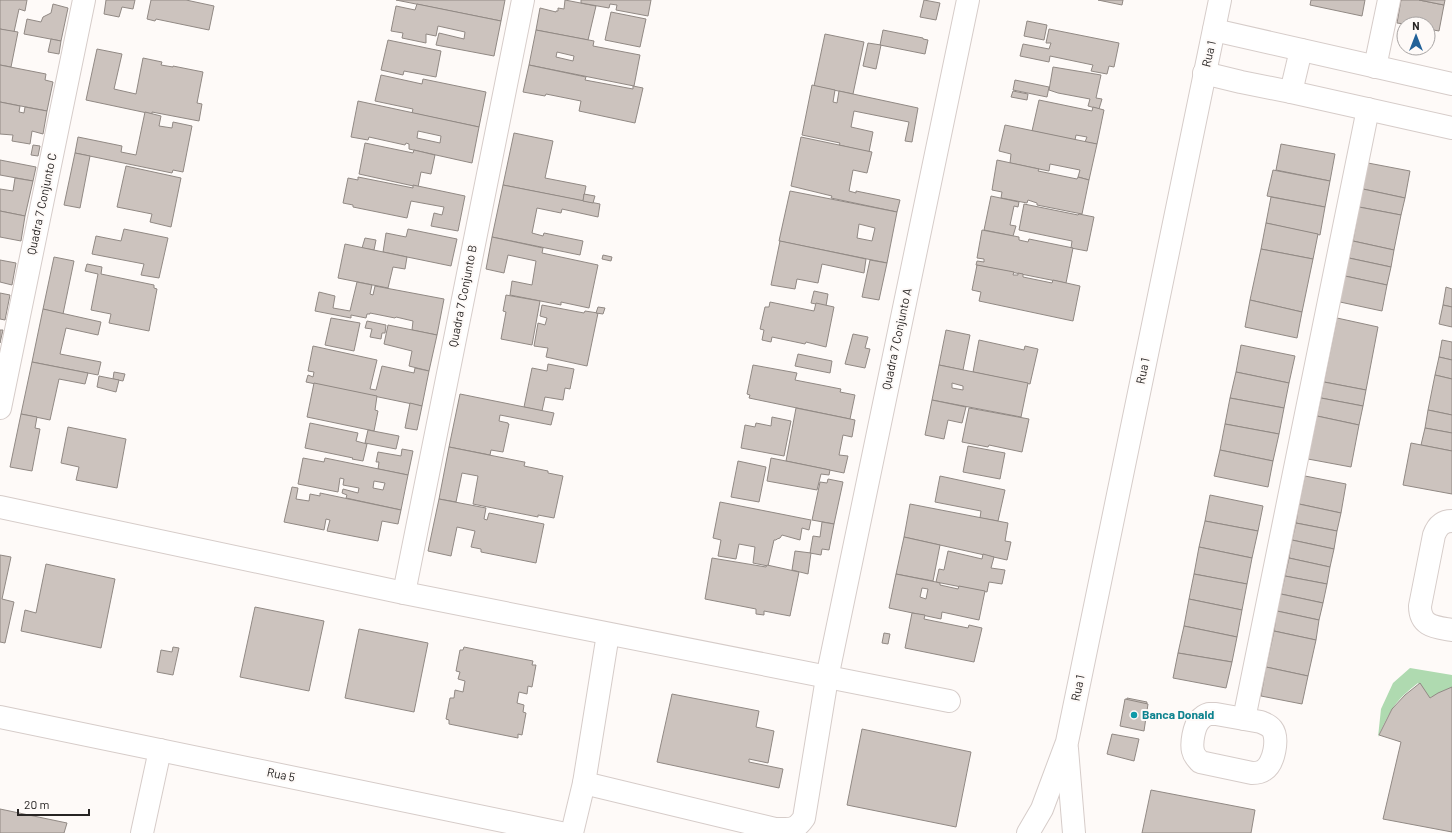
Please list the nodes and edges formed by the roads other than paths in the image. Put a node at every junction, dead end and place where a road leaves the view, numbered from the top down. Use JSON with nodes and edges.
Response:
{"nodes":[{"id":1,"x":84,"y":0,"type":"edge"},
{"id":2,"x":523,"y":0,"type":"edge"},
{"id":3,"x":968,"y":0,"type":"edge"},
{"id":4,"x":1220,"y":0,"type":"edge"},
{"id":5,"x":1389,"y":0,"type":"edge"},
{"id":6,"x":1214,"y":30,"type":"junction"},
{"id":7,"x":1301,"y":50,"type":"junction"},
{"id":8,"x":1375,"y":67,"type":"junction"},
{"id":9,"x":1204,"y":72,"type":"junction"},
{"id":10,"x":1452,"y":84,"type":"edge"},
{"id":11,"x":1291,"y":92,"type":"junction"},
{"id":12,"x":1368,"y":109,"type":"junction"},
{"id":13,"x":1452,"y":128,"type":"edge"},
{"id":14,"x":0,"y":408,"type":"edge"},
{"id":15,"x":0,"y":507,"type":"edge"},
{"id":16,"x":1452,"y":521,"type":"edge"},
{"id":17,"x":404,"y":593,"type":"junction"},
{"id":18,"x":1452,"y":630,"type":"edge"},
{"id":19,"x":608,"y":634,"type":"junction"},
{"id":20,"x":827,"y":678,"type":"junction"},
{"id":21,"x":949,"y":702,"type":"dead end"},
{"id":22,"x":0,"y":717,"type":"edge"},
{"id":23,"x":1244,"y":719,"type":"dead end"},
{"id":24,"x":1067,"y":742,"type":"junction"},
{"id":25,"x":160,"y":750,"type":"junction"},
{"id":26,"x":584,"y":783,"type":"junction"},
{"id":27,"x":142,"y":833,"type":"edge"},
{"id":28,"x":561,"y":833,"type":"edge"},
{"id":29,"x":572,"y":833,"type":"edge"},
{"id":30,"x":1028,"y":833,"type":"edge"},
{"id":31,"x":1074,"y":833,"type":"edge"}],
"edges":[{"from":1,"to":14,"type":"street","name":"Quadra 7 Conjunto C"},
{"from":2,"to":17,"type":"street","name":"Quadra 7 Conjunto B"},
{"from":3,"to":20,"type":"street","name":"Quadra 7 Conjunto A"},
{"from":4,"to":6,"type":"street","name":"Rua 1"},
{"from":5,"to":8,"type":"street"},
{"from":6,"to":7,"type":"street"},
{"from":6,"to":9,"type":"street","name":"Rua 1"},
{"from":7,"to":8,"type":"street"},
{"from":7,"to":11,"type":"street"},
{"from":8,"to":10,"type":"street"},
{"from":9,"to":11,"type":"street"},
{"from":9,"to":24,"type":"street","name":"Rua 1"},
{"from":11,"to":12,"type":"street"},
{"from":12,"to":13,"type":"street"},
{"from":12,"to":23,"type":"street"},
{"from":15,"to":17,"type":"street"},
{"from":16,"to":18,"type":"street"},
{"from":17,"to":19,"type":"street"},
{"from":19,"to":20,"type":"street"},
{"from":19,"to":26,"type":"street"},
{"from":20,"to":21,"type":"street"},
{"from":20,"to":26,"type":"street","name":"Quadra 7 Conjunto A"},
{"from":22,"to":25,"type":"street","name":"Rua 5"},
{"from":24,"to":30,"type":"street"},
{"from":24,"to":31,"type":"street"},
{"from":25,"to":27,"type":"street"},
{"from":25,"to":28,"type":"street","name":"Rua 5"},
{"from":26,"to":29,"type":"street"}]}
